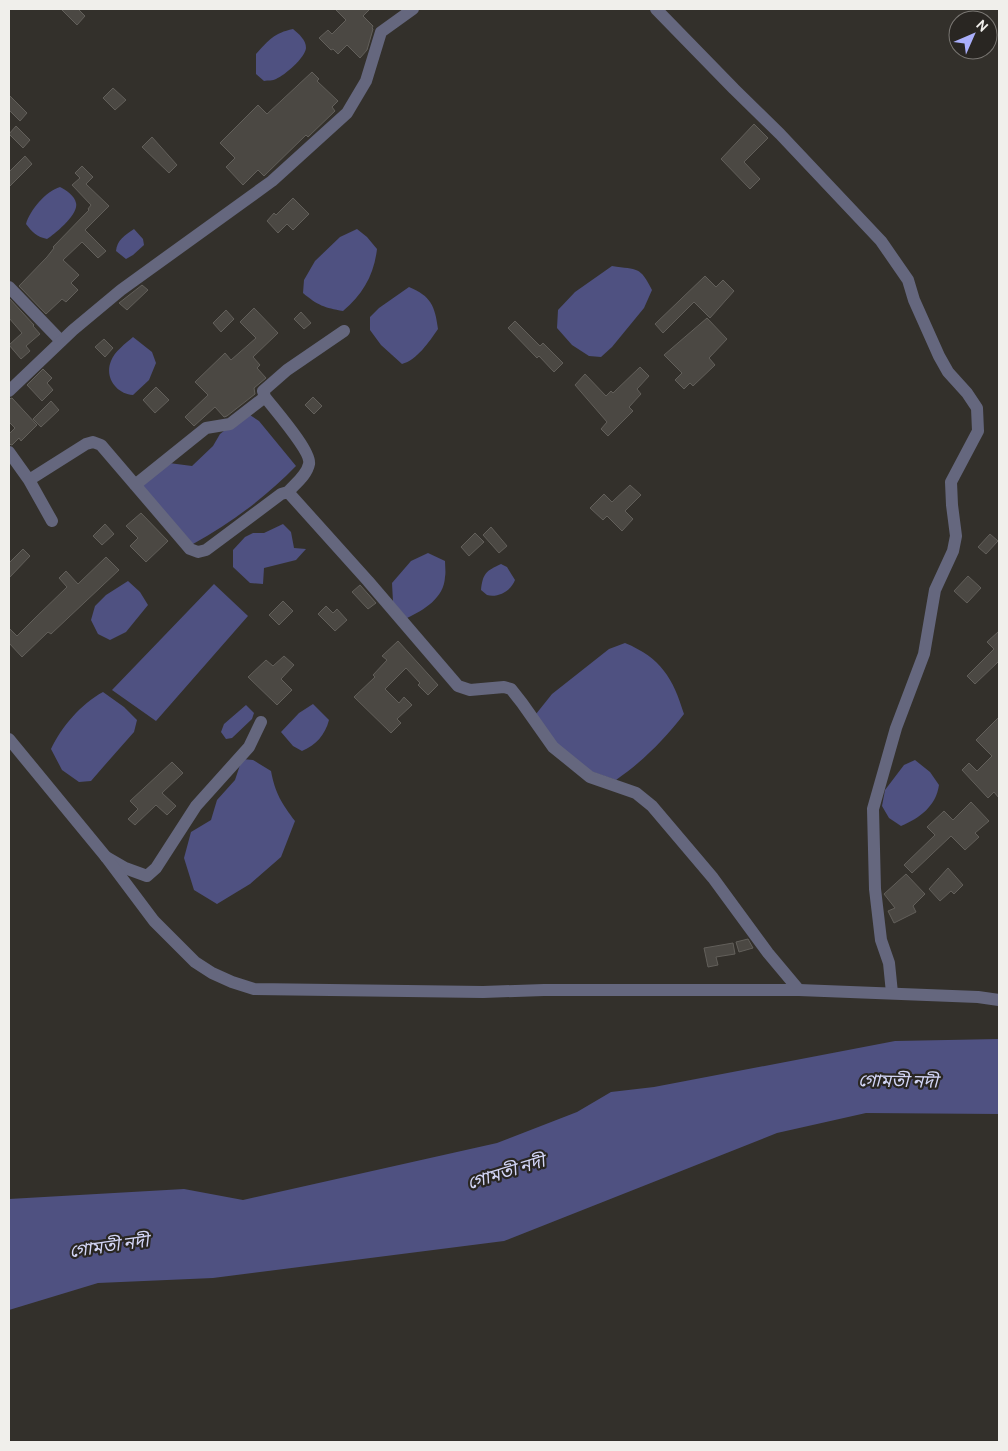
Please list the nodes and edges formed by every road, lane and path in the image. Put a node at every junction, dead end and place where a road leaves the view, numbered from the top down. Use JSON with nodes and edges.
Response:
{"nodes":[{"id":1,"x":412,"y":9,"type":"edge"},
{"id":2,"x":656,"y":9,"type":"edge"},
{"id":3,"x":9,"y":287,"type":"edge"},
{"id":4,"x":344,"y":331,"type":"dead end"},
{"id":5,"x":62,"y":340,"type":"junction"},
{"id":6,"x":9,"y":391,"type":"edge"},
{"id":7,"x":265,"y":397,"type":"junction"},
{"id":8,"x":9,"y":452,"type":"edge"},
{"id":9,"x":30,"y":480,"type":"junction"},
{"id":10,"x":135,"y":485,"type":"junction"},
{"id":11,"x":288,"y":492,"type":"junction"},
{"id":12,"x":52,"y":522,"type":"dead end"},
{"id":13,"x":261,"y":722,"type":"dead end"},
{"id":14,"x":9,"y":740,"type":"edge"},
{"id":15,"x":106,"y":857,"type":"junction"},
{"id":16,"x":800,"y":990,"type":"junction"},
{"id":17,"x":892,"y":993,"type":"junction"},
{"id":18,"x":999,"y":1000,"type":"edge"}],
"edges":[{"from":1,"to":5,"type":"street"},
{"from":2,"to":17,"type":"street"},
{"from":3,"to":5,"type":"street"},
{"from":4,"to":7,"type":"street"},
{"from":5,"to":6,"type":"street"},
{"from":7,"to":10,"type":"street"},
{"from":7,"to":11,"type":"street"},
{"from":8,"to":9,"type":"street"},
{"from":9,"to":10,"type":"street"},
{"from":9,"to":12,"type":"street"},
{"from":10,"to":11,"type":"street"},
{"from":11,"to":16,"type":"street"},
{"from":13,"to":15,"type":"street"},
{"from":14,"to":15,"type":"street"},
{"from":15,"to":16,"type":"street"},
{"from":16,"to":17,"type":"street"},
{"from":17,"to":18,"type":"street"}]}
